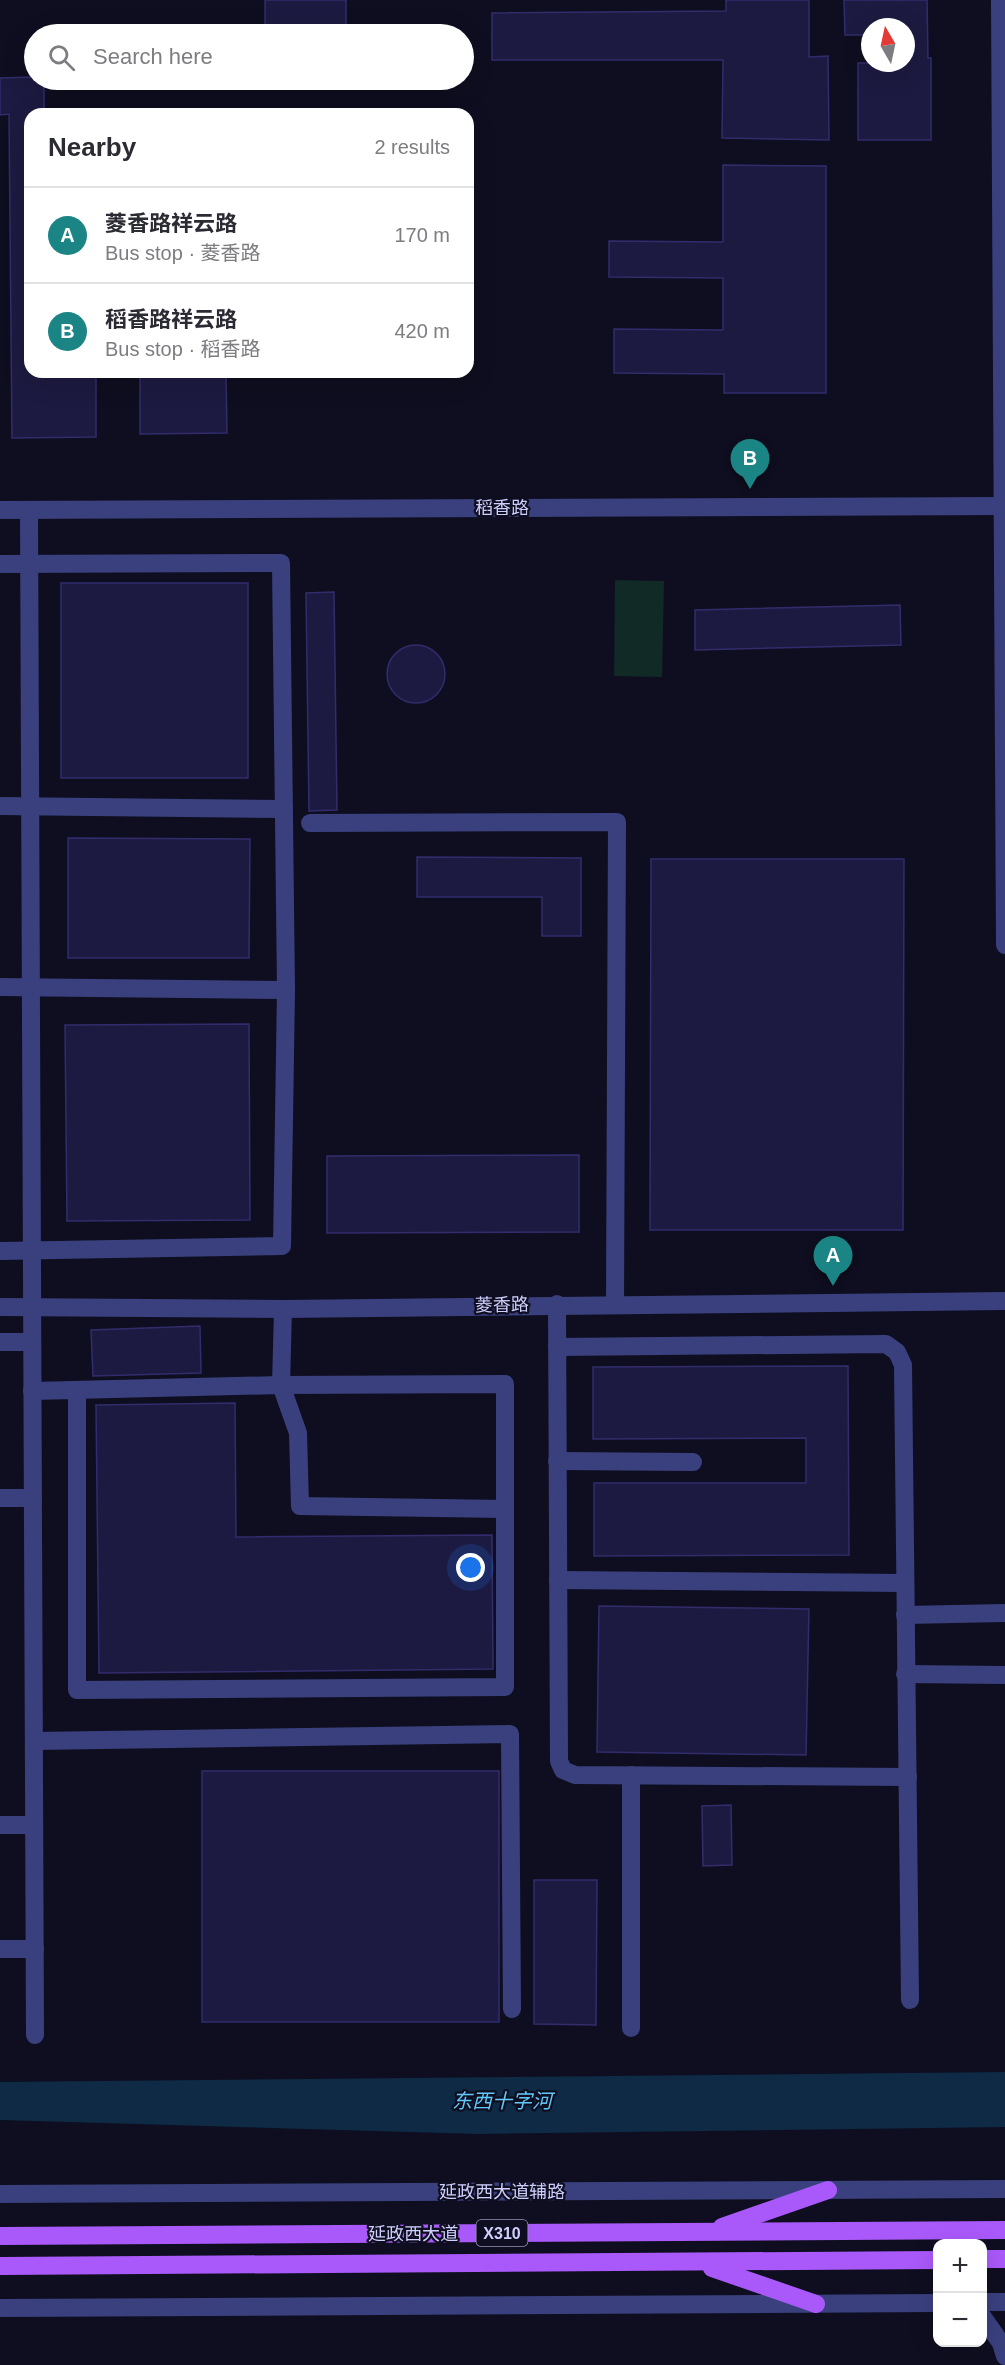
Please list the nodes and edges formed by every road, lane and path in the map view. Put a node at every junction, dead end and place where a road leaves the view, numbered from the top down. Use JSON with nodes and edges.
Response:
{"nodes":[{"id":1,"x":1000,"y":0,"type":"edge"},
{"id":2,"x":1003,"y":506,"type":"edge"},
{"id":3,"x":0,"y":510,"type":"edge"},
{"id":4,"x":29,"y":510,"type":"junction"},
{"id":5,"x":0,"y":564,"type":"edge"},
{"id":6,"x":29,"y":564,"type":"junction"},
{"id":7,"x":0,"y":806,"type":"edge"},
{"id":8,"x":30,"y":806,"type":"junction"},
{"id":9,"x":284,"y":809,"type":"junction"},
{"id":10,"x":310,"y":823,"type":"dead end"},
{"id":11,"x":1005,"y":914,"type":"edge"},
{"id":12,"x":1005,"y":945,"type":"edge"},
{"id":13,"x":0,"y":987,"type":"edge"},
{"id":14,"x":31,"y":987,"type":"junction"},
{"id":15,"x":286,"y":990,"type":"junction"},
{"id":16,"x":0,"y":1251,"type":"edge"},
{"id":17,"x":32,"y":1251,"type":"junction"},
{"id":18,"x":1005,"y":1301,"type":"edge"},
{"id":19,"x":615,"y":1303,"type":"junction"},
{"id":20,"x":557,"y":1304,"type":"junction"},
{"id":21,"x":0,"y":1307,"type":"edge"},
{"id":22,"x":32,"y":1308,"type":"junction"},
{"id":23,"x":283,"y":1308,"type":"junction"},
{"id":24,"x":0,"y":1342,"type":"edge"},
{"id":25,"x":32,"y":1342,"type":"junction"},
{"id":26,"x":557,"y":1347,"type":"junction"},
{"id":27,"x":280,"y":1384,"type":"junction"},
{"id":28,"x":77,"y":1390,"type":"junction"},
{"id":29,"x":32,"y":1391,"type":"junction"},
{"id":30,"x":557,"y":1461,"type":"junction"},
{"id":31,"x":693,"y":1462,"type":"dead end"},
{"id":32,"x":0,"y":1498,"type":"edge"},
{"id":33,"x":33,"y":1498,"type":"junction"},
{"id":34,"x":505,"y":1509,"type":"junction"},
{"id":35,"x":558,"y":1580,"type":"junction"},
{"id":36,"x":905,"y":1583,"type":"junction"},
{"id":37,"x":1005,"y":1613,"type":"edge"},
{"id":38,"x":905,"y":1615,"type":"junction"},
{"id":39,"x":905,"y":1674,"type":"junction"},
{"id":40,"x":1005,"y":1675,"type":"edge"},
{"id":41,"x":34,"y":1741,"type":"junction"},
{"id":42,"x":631,"y":1775,"type":"junction"},
{"id":43,"x":908,"y":1776,"type":"junction"},
{"id":44,"x":0,"y":1825,"type":"edge"},
{"id":45,"x":34,"y":1825,"type":"junction"},
{"id":46,"x":0,"y":1949,"type":"edge"},
{"id":47,"x":35,"y":1949,"type":"junction"},
{"id":48,"x":910,"y":2000,"type":"dead end"},
{"id":49,"x":512,"y":2009,"type":"dead end"},
{"id":50,"x":631,"y":2028,"type":"dead end"},
{"id":51,"x":35,"y":2035,"type":"dead end"},
{"id":52,"x":1005,"y":2189,"type":"edge"},
{"id":53,"x":828,"y":2190,"type":"junction"},
{"id":54,"x":0,"y":2194,"type":"edge"},
{"id":55,"x":1005,"y":2230,"type":"edge"},
{"id":56,"x":707,"y":2232,"type":"junction"},
{"id":57,"x":0,"y":2236,"type":"edge"},
{"id":58,"x":987,"y":2259,"type":"edge"},
{"id":59,"x":1005,"y":2259,"type":"edge"},
{"id":60,"x":933,"y":2260,"type":"edge"},
{"id":61,"x":699,"y":2264,"type":"junction"},
{"id":62,"x":0,"y":2266,"type":"edge"},
{"id":63,"x":987,"y":2302,"type":"edge"},
{"id":64,"x":1005,"y":2302,"type":"edge"},
{"id":65,"x":933,"y":2303,"type":"edge"},
{"id":66,"x":816,"y":2304,"type":"junction"},
{"id":67,"x":0,"y":2308,"type":"edge"},
{"id":68,"x":987,"y":2323,"type":"edge"},
{"id":69,"x":1005,"y":2356,"type":"edge"}],
"edges":[{"from":1,"to":2,"type":"street"},
{"from":2,"to":4,"type":"street","name":"稻香路"},
{"from":2,"to":11,"type":"street"},
{"from":3,"to":4,"type":"street","name":"稻香路"},
{"from":4,"to":6,"type":"street"},
{"from":5,"to":6,"type":"street"},
{"from":6,"to":8,"type":"street"},
{"from":6,"to":9,"type":"street"},
{"from":7,"to":8,"type":"street"},
{"from":8,"to":9,"type":"street"},
{"from":8,"to":14,"type":"street"},
{"from":9,"to":15,"type":"street"},
{"from":10,"to":19,"type":"street"},
{"from":11,"to":12,"type":"street"},
{"from":13,"to":14,"type":"street"},
{"from":14,"to":15,"type":"street"},
{"from":14,"to":17,"type":"street"},
{"from":15,"to":17,"type":"street"},
{"from":16,"to":17,"type":"street"},
{"from":17,"to":22,"type":"street"},
{"from":18,"to":19,"type":"street","name":"菱香路"},
{"from":19,"to":20,"type":"street","name":"菱香路"},
{"from":20,"to":23,"type":"street","name":"菱香路"},
{"from":20,"to":26,"type":"street"},
{"from":21,"to":22,"type":"street","name":"菱香路"},
{"from":22,"to":23,"type":"street","name":"菱香路"},
{"from":22,"to":25,"type":"street"},
{"from":23,"to":27,"type":"street"},
{"from":24,"to":25,"type":"street"},
{"from":25,"to":29,"type":"street"},
{"from":26,"to":30,"type":"street"},
{"from":26,"to":36,"type":"street"},
{"from":27,"to":28,"type":"street"},
{"from":27,"to":34,"type":"street"},
{"from":27,"to":34,"type":"street"},
{"from":28,"to":29,"type":"street"},
{"from":28,"to":34,"type":"street"},
{"from":29,"to":33,"type":"street"},
{"from":30,"to":31,"type":"street"},
{"from":30,"to":35,"type":"street"},
{"from":32,"to":33,"type":"street"},
{"from":33,"to":41,"type":"street"},
{"from":35,"to":36,"type":"street"},
{"from":35,"to":42,"type":"street"},
{"from":36,"to":38,"type":"street"},
{"from":37,"to":38,"type":"street"},
{"from":38,"to":39,"type":"street"},
{"from":39,"to":40,"type":"street"},
{"from":39,"to":43,"type":"street"},
{"from":41,"to":45,"type":"street"},
{"from":41,"to":49,"type":"street"},
{"from":42,"to":43,"type":"street"},
{"from":42,"to":50,"type":"street"},
{"from":43,"to":48,"type":"street"},
{"from":44,"to":45,"type":"street"},
{"from":45,"to":47,"type":"street"},
{"from":46,"to":47,"type":"street"},
{"from":47,"to":51,"type":"street"},
{"from":52,"to":53,"type":"street","name":"延政西大道辅路"},
{"from":53,"to":54,"type":"street","name":"延政西大道辅路"},
{"from":53,"to":56,"type":"main road"},
{"from":55,"to":56,"type":"main road","name":"延政西大道","number":"X310"},
{"from":56,"to":57,"type":"main road","name":"延政西大道","number":"X310"},
{"from":58,"to":59,"type":"main road"},
{"from":60,"to":61,"type":"main road","name":"延政西大道","number":"X310"},
{"from":61,"to":62,"type":"main road","name":"延政西大道","number":"X310"},
{"from":61,"to":66,"type":"main road"},
{"from":63,"to":64,"type":"street"},
{"from":65,"to":66,"type":"street"},
{"from":66,"to":67,"type":"street"},
{"from":68,"to":69,"type":"street"}]}
